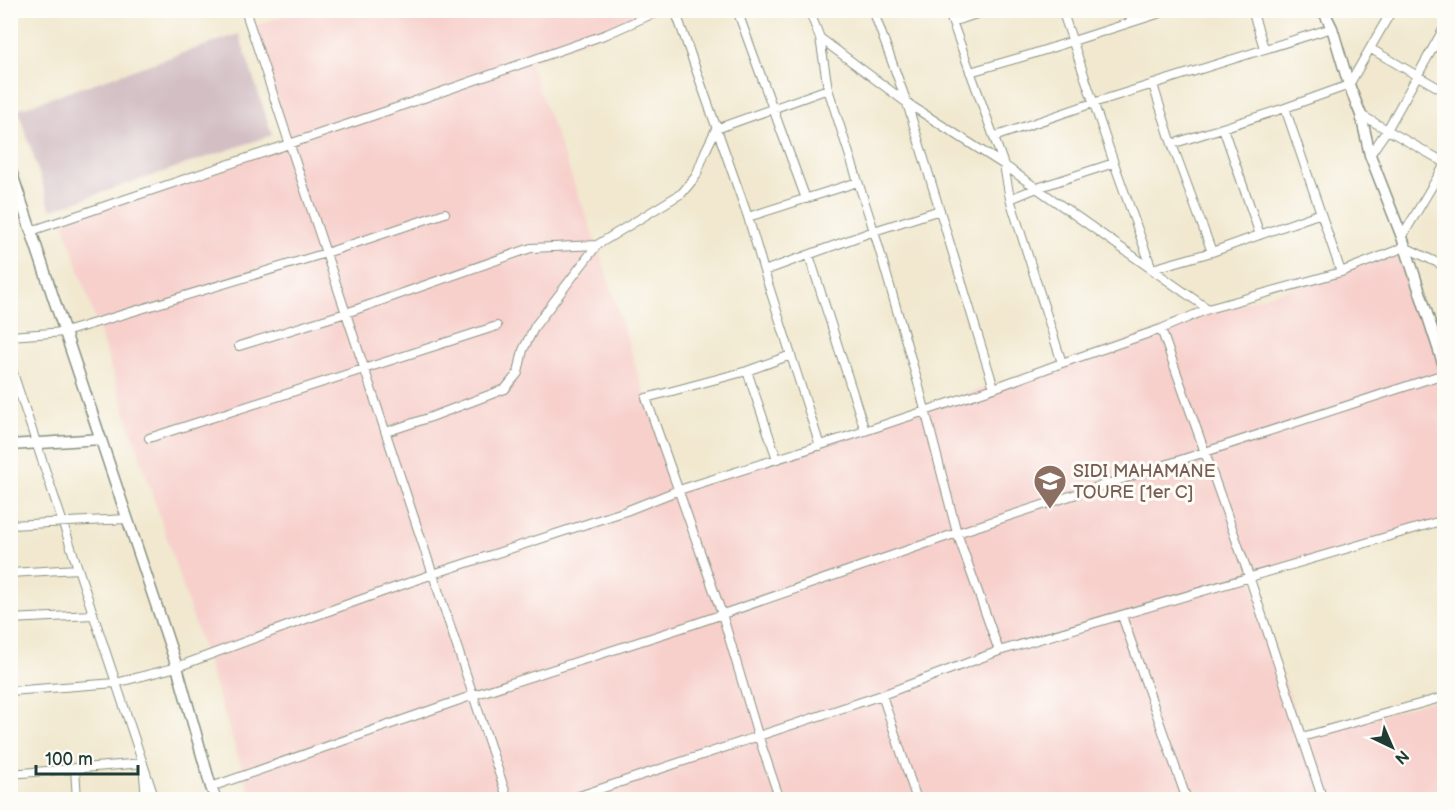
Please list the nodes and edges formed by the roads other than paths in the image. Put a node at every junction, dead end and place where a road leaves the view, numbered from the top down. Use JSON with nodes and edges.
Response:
{"nodes":[{"id":1,"x":245,"y":10,"type":"edge"},
{"id":2,"x":661,"y":10,"type":"edge"},
{"id":3,"x":675,"y":10,"type":"edge"},
{"id":4,"x":737,"y":10,"type":"edge"},
{"id":5,"x":809,"y":10,"type":"edge"},
{"id":6,"x":873,"y":10,"type":"edge"},
{"id":7,"x":948,"y":10,"type":"edge"},
{"id":8,"x":989,"y":10,"type":"edge"},
{"id":9,"x":1062,"y":10,"type":"edge"},
{"id":10,"x":1128,"y":10,"type":"edge"},
{"id":11,"x":1170,"y":10,"type":"edge"},
{"id":12,"x":1252,"y":10,"type":"edge"},
{"id":13,"x":1323,"y":10,"type":"edge"},
{"id":14,"x":1392,"y":10,"type":"edge"},
{"id":15,"x":952,"y":22,"type":"junction"},
{"id":16,"x":1132,"y":22,"type":"junction"},
{"id":17,"x":1332,"y":28,"type":"junction"},
{"id":18,"x":1444,"y":28,"type":"edge"},
{"id":19,"x":820,"y":38,"type":"junction"},
{"id":20,"x":1072,"y":41,"type":"junction"},
{"id":21,"x":1264,"y":48,"type":"junction"},
{"id":22,"x":1371,"y":49,"type":"junction"},
{"id":23,"x":970,"y":72,"type":"junction"},
{"id":24,"x":1417,"y":76,"type":"junction"},
{"id":25,"x":1153,"y":85,"type":"junction"},
{"id":26,"x":1349,"y":85,"type":"junction"},
{"id":27,"x":828,"y":89,"type":"junction"},
{"id":28,"x":1444,"y":91,"type":"edge"},
{"id":29,"x":907,"y":103,"type":"junction"},
{"id":30,"x":1093,"y":103,"type":"junction"},
{"id":31,"x":1284,"y":108,"type":"junction"},
{"id":32,"x":772,"y":109,"type":"junction"},
{"id":33,"x":1361,"y":115,"type":"junction"},
{"id":34,"x":1223,"y":128,"type":"junction"},
{"id":35,"x":716,"y":129,"type":"junction"},
{"id":36,"x":1387,"y":130,"type":"junction"},
{"id":37,"x":994,"y":136,"type":"junction"},
{"id":38,"x":289,"y":143,"type":"junction"},
{"id":39,"x":1172,"y":144,"type":"junction"},
{"id":40,"x":1370,"y":155,"type":"junction"},
{"id":41,"x":1444,"y":162,"type":"edge"},
{"id":42,"x":1114,"y":163,"type":"junction"},
{"id":43,"x":1004,"y":165,"type":"junction"},
{"id":44,"x":1444,"y":166,"type":"edge"},
{"id":45,"x":10,"y":168,"type":"edge"},
{"id":46,"x":858,"y":182,"type":"junction"},
{"id":47,"x":1037,"y":188,"type":"junction"},
{"id":48,"x":806,"y":199,"type":"junction"},
{"id":49,"x":1010,"y":199,"type":"junction"},
{"id":50,"x":16,"y":202,"type":"edge"},
{"id":51,"x":940,"y":210,"type":"junction"},
{"id":52,"x":445,"y":213,"type":"dead end"},
{"id":53,"x":1321,"y":213,"type":"junction"},
{"id":54,"x":748,"y":217,"type":"junction"},
{"id":55,"x":31,"y":231,"type":"junction"},
{"id":56,"x":874,"y":231,"type":"junction"},
{"id":57,"x":1260,"y":235,"type":"junction"},
{"id":58,"x":1403,"y":242,"type":"junction"},
{"id":59,"x":597,"y":245,"type":"junction"},
{"id":60,"x":1212,"y":252,"type":"junction"},
{"id":61,"x":326,"y":253,"type":"junction"},
{"id":62,"x":808,"y":255,"type":"junction"},
{"id":63,"x":1444,"y":266,"type":"edge"},
{"id":64,"x":1152,"y":268,"type":"junction"},
{"id":65,"x":764,"y":272,"type":"junction"},
{"id":66,"x":1341,"y":272,"type":"junction"},
{"id":67,"x":1208,"y":309,"type":"junction"},
{"id":68,"x":346,"y":313,"type":"junction"},
{"id":69,"x":497,"y":326,"type":"dead end"},
{"id":70,"x":1161,"y":329,"type":"junction"},
{"id":71,"x":65,"y":332,"type":"junction"},
{"id":72,"x":10,"y":336,"type":"edge"},
{"id":73,"x":239,"y":346,"type":"dead end"},
{"id":74,"x":791,"y":355,"type":"junction"},
{"id":75,"x":1062,"y":363,"type":"junction"},
{"id":76,"x":10,"y":364,"type":"edge"},
{"id":77,"x":1444,"y":366,"type":"edge"},
{"id":78,"x":365,"y":369,"type":"junction"},
{"id":79,"x":747,"y":371,"type":"junction"},
{"id":80,"x":1444,"y":374,"type":"edge"},
{"id":81,"x":994,"y":388,"type":"junction"},
{"id":82,"x":926,"y":411,"type":"junction"},
{"id":83,"x":865,"y":431,"type":"junction"},
{"id":84,"x":386,"y":432,"type":"junction"},
{"id":85,"x":149,"y":438,"type":"dead end"},
{"id":86,"x":101,"y":439,"type":"junction"},
{"id":87,"x":36,"y":444,"type":"junction"},
{"id":88,"x":10,"y":445,"type":"edge"},
{"id":89,"x":820,"y":446,"type":"junction"},
{"id":90,"x":1206,"y":453,"type":"junction"},
{"id":91,"x":777,"y":459,"type":"junction"},
{"id":92,"x":679,"y":490,"type":"junction"},
{"id":93,"x":127,"y":519,"type":"junction"},
{"id":94,"x":1444,"y":520,"type":"edge"},
{"id":95,"x":63,"y":522,"type":"junction"},
{"id":96,"x":10,"y":525,"type":"edge"},
{"id":97,"x":957,"y":534,"type":"junction"},
{"id":98,"x":78,"y":569,"type":"junction"},
{"id":99,"x":10,"y":573,"type":"edge"},
{"id":100,"x":433,"y":574,"type":"junction"},
{"id":101,"x":1250,"y":576,"type":"junction"},
{"id":102,"x":722,"y":614,"type":"junction"},
{"id":103,"x":93,"y":615,"type":"junction"},
{"id":104,"x":1122,"y":616,"type":"junction"},
{"id":105,"x":10,"y":619,"type":"edge"},
{"id":106,"x":999,"y":651,"type":"junction"},
{"id":107,"x":177,"y":667,"type":"junction"},
{"id":108,"x":116,"y":683,"type":"junction"},
{"id":109,"x":10,"y":691,"type":"edge"},
{"id":110,"x":474,"y":695,"type":"junction"},
{"id":111,"x":882,"y":695,"type":"junction"},
{"id":112,"x":1444,"y":697,"type":"edge"},
{"id":113,"x":758,"y":735,"type":"junction"},
{"id":114,"x":1302,"y":737,"type":"junction"},
{"id":115,"x":143,"y":763,"type":"junction"},
{"id":116,"x":75,"y":768,"type":"junction"},
{"id":117,"x":10,"y":774,"type":"edge"},
{"id":118,"x":211,"y":787,"type":"junction"},
{"id":119,"x":77,"y":800,"type":"edge"},
{"id":120,"x":146,"y":800,"type":"edge"},
{"id":121,"x":155,"y":800,"type":"edge"},
{"id":122,"x":216,"y":800,"type":"edge"},
{"id":123,"x":508,"y":800,"type":"edge"},
{"id":124,"x":567,"y":800,"type":"edge"},
{"id":125,"x":780,"y":800,"type":"edge"},
{"id":126,"x":917,"y":800,"type":"edge"},
{"id":127,"x":1187,"y":800,"type":"edge"},
{"id":128,"x":1323,"y":800,"type":"edge"}],
"edges":[{"from":1,"to":38,"type":"street"},
{"from":2,"to":38,"type":"street"},
{"from":3,"to":35,"type":"street"},
{"from":4,"to":32,"type":"street"},
{"from":5,"to":19,"type":"street"},
{"from":6,"to":29,"type":"street"},
{"from":7,"to":15,"type":"street"},
{"from":8,"to":15,"type":"street"},
{"from":9,"to":20,"type":"street"},
{"from":10,"to":16,"type":"street"},
{"from":11,"to":16,"type":"street"},
{"from":12,"to":21,"type":"street"},
{"from":13,"to":17,"type":"street"},
{"from":14,"to":22,"type":"street"},
{"from":15,"to":23,"type":"street"},
{"from":16,"to":20,"type":"street"},
{"from":17,"to":21,"type":"street"},
{"from":17,"to":26,"type":"street"},
{"from":18,"to":24,"type":"street"},
{"from":19,"to":27,"type":"street"},
{"from":19,"to":29,"type":"street"},
{"from":20,"to":23,"type":"street"},
{"from":20,"to":30,"type":"street"},
{"from":21,"to":25,"type":"street"},
{"from":22,"to":24,"type":"street"},
{"from":22,"to":26,"type":"street"},
{"from":23,"to":37,"type":"street"},
{"from":24,"to":28,"type":"street"},
{"from":24,"to":36,"type":"street"},
{"from":25,"to":30,"type":"street"},
{"from":25,"to":39,"type":"street"},
{"from":26,"to":31,"type":"street"},
{"from":26,"to":33,"type":"street"},
{"from":27,"to":32,"type":"street"},
{"from":27,"to":46,"type":"street"},
{"from":29,"to":43,"type":"street"},
{"from":29,"to":51,"type":"street"},
{"from":30,"to":37,"type":"street"},
{"from":30,"to":42,"type":"street"},
{"from":31,"to":34,"type":"street"},
{"from":31,"to":53,"type":"street"},
{"from":32,"to":35,"type":"street"},
{"from":32,"to":48,"type":"street"},
{"from":33,"to":36,"type":"street"},
{"from":33,"to":40,"type":"street"},
{"from":34,"to":39,"type":"street"},
{"from":34,"to":57,"type":"street"},
{"from":35,"to":54,"type":"street"},
{"from":35,"to":59,"type":"street"},
{"from":36,"to":40,"type":"street"},
{"from":36,"to":41,"type":"street"},
{"from":37,"to":43,"type":"street"},
{"from":38,"to":55,"type":"street"},
{"from":38,"to":61,"type":"street"},
{"from":39,"to":60,"type":"street"},
{"from":40,"to":58,"type":"street"},
{"from":42,"to":47,"type":"street"},
{"from":42,"to":64,"type":"street"},
{"from":43,"to":47,"type":"street"},
{"from":43,"to":49,"type":"street"},
{"from":44,"to":58,"type":"street"},
{"from":45,"to":50,"type":"street"},
{"from":46,"to":48,"type":"street"},
{"from":46,"to":56,"type":"street"},
{"from":47,"to":49,"type":"street"},
{"from":47,"to":64,"type":"street"},
{"from":48,"to":54,"type":"street"},
{"from":49,"to":75,"type":"street"},
{"from":50,"to":55,"type":"street"},
{"from":51,"to":56,"type":"street"},
{"from":51,"to":81,"type":"street"},
{"from":52,"to":61,"type":"street"},
{"from":53,"to":57,"type":"street"},
{"from":53,"to":66,"type":"street"},
{"from":54,"to":65,"type":"street"},
{"from":55,"to":71,"type":"street"},
{"from":56,"to":62,"type":"street"},
{"from":56,"to":82,"type":"street"},
{"from":57,"to":60,"type":"street"},
{"from":58,"to":63,"type":"street"},
{"from":58,"to":66,"type":"street"},
{"from":58,"to":77,"type":"street"},
{"from":59,"to":68,"type":"street"},
{"from":59,"to":84,"type":"street"},
{"from":60,"to":64,"type":"street"},
{"from":61,"to":68,"type":"street"},
{"from":61,"to":71,"type":"street"},
{"from":62,"to":65,"type":"street"},
{"from":62,"to":83,"type":"street"},
{"from":64,"to":67,"type":"street"},
{"from":65,"to":74,"type":"street"},
{"from":66,"to":67,"type":"street"},
{"from":67,"to":70,"type":"street"},
{"from":68,"to":73,"type":"street"},
{"from":68,"to":78,"type":"street"},
{"from":69,"to":78,"type":"street"},
{"from":70,"to":75,"type":"street"},
{"from":70,"to":90,"type":"street"},
{"from":71,"to":72,"type":"street"},
{"from":71,"to":86,"type":"street"},
{"from":74,"to":79,"type":"street"},
{"from":74,"to":89,"type":"street"},
{"from":75,"to":81,"type":"street"},
{"from":76,"to":87,"type":"street"},
{"from":78,"to":84,"type":"street"},
{"from":78,"to":85,"type":"street"},
{"from":79,"to":91,"type":"street"},
{"from":79,"to":92,"type":"street"},
{"from":80,"to":90,"type":"street"},
{"from":81,"to":82,"type":"street"},
{"from":82,"to":83,"type":"street"},
{"from":82,"to":97,"type":"street"},
{"from":83,"to":89,"type":"street"},
{"from":84,"to":100,"type":"street"},
{"from":86,"to":87,"type":"street"},
{"from":86,"to":93,"type":"street"},
{"from":87,"to":88,"type":"street"},
{"from":87,"to":95,"type":"street"},
{"from":89,"to":91,"type":"street"},
{"from":90,"to":97,"type":"street"},
{"from":90,"to":101,"type":"street"},
{"from":91,"to":92,"type":"street"},
{"from":92,"to":100,"type":"street"},
{"from":92,"to":102,"type":"street"},
{"from":93,"to":95,"type":"street"},
{"from":93,"to":107,"type":"street"},
{"from":94,"to":101,"type":"street"},
{"from":95,"to":96,"type":"street"},
{"from":95,"to":98,"type":"street"},
{"from":97,"to":102,"type":"street"},
{"from":97,"to":106,"type":"street"},
{"from":98,"to":99,"type":"street"},
{"from":98,"to":103,"type":"street"},
{"from":100,"to":107,"type":"street"},
{"from":100,"to":110,"type":"street"},
{"from":101,"to":104,"type":"street"},
{"from":101,"to":114,"type":"street"},
{"from":102,"to":110,"type":"street"},
{"from":102,"to":113,"type":"street"},
{"from":103,"to":105,"type":"street"},
{"from":103,"to":108,"type":"street"},
{"from":104,"to":106,"type":"street"},
{"from":104,"to":127,"type":"street"},
{"from":106,"to":111,"type":"street"},
{"from":107,"to":108,"type":"street"},
{"from":107,"to":118,"type":"street"},
{"from":108,"to":109,"type":"street"},
{"from":108,"to":115,"type":"street"},
{"from":110,"to":118,"type":"street"},
{"from":110,"to":123,"type":"street"},
{"from":111,"to":113,"type":"street"},
{"from":111,"to":126,"type":"street"},
{"from":112,"to":114,"type":"street"},
{"from":113,"to":124,"type":"street"},
{"from":113,"to":125,"type":"street"},
{"from":114,"to":128,"type":"street"},
{"from":115,"to":116,"type":"street"},
{"from":115,"to":120,"type":"street"},
{"from":115,"to":121,"type":"street"},
{"from":116,"to":117,"type":"street"},
{"from":116,"to":119,"type":"street"},
{"from":118,"to":122,"type":"street"}]}
